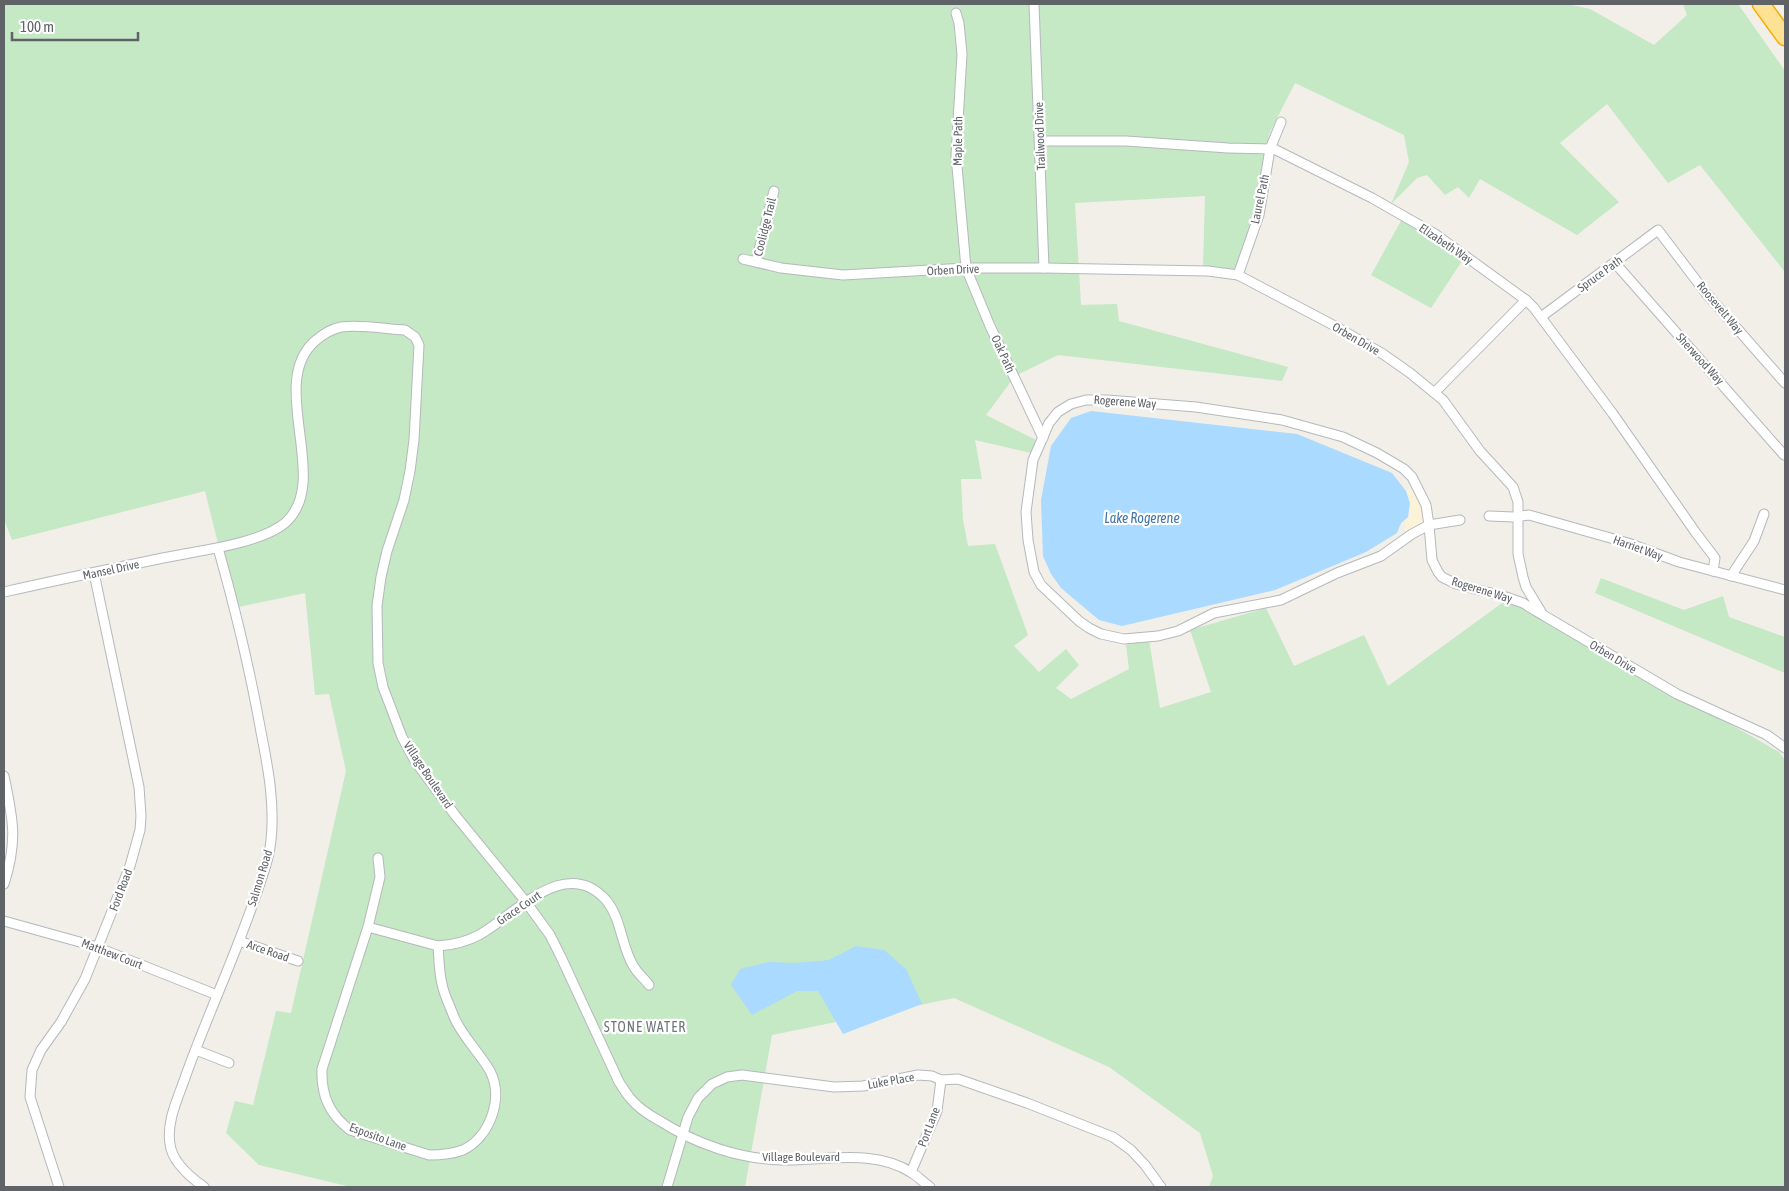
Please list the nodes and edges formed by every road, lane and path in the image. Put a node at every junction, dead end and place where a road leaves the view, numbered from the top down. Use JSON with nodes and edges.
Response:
{"nodes":[{"id":1,"x":1034,"y":4,"type":"edge"},
{"id":2,"x":1761,"y":4,"type":"edge"},
{"id":3,"x":956,"y":13,"type":"dead end"},
{"id":4,"x":1785,"y":37,"type":"edge"},
{"id":5,"x":1281,"y":122,"type":"dead end"},
{"id":6,"x":1040,"y":141,"type":"junction"},
{"id":7,"x":1270,"y":148,"type":"junction"},
{"id":8,"x":774,"y":192,"type":"dead end"},
{"id":9,"x":1658,"y":230,"type":"joint"},
{"id":10,"x":744,"y":260,"type":"dead end"},
{"id":11,"x":756,"y":262,"type":"junction"},
{"id":12,"x":1615,"y":263,"type":"junction"},
{"id":13,"x":966,"y":268,"type":"junction"},
{"id":14,"x":1044,"y":268,"type":"junction"},
{"id":15,"x":1238,"y":275,"type":"junction"},
{"id":16,"x":1526,"y":300,"type":"junction"},
{"id":17,"x":1541,"y":317,"type":"junction"},
{"id":18,"x":1785,"y":383,"type":"edge"},
{"id":19,"x":1435,"y":392,"type":"junction"},
{"id":20,"x":1043,"y":438,"type":"junction"},
{"id":21,"x":1784,"y":455,"type":"edge"},
{"id":22,"x":1764,"y":514,"type":"dead end"},
{"id":23,"x":1489,"y":516,"type":"dead end"},
{"id":24,"x":1519,"y":516,"type":"junction"},
{"id":25,"x":1460,"y":520,"type":"dead end"},
{"id":26,"x":1430,"y":525,"type":"junction"},
{"id":27,"x":218,"y":548,"type":"junction"},
{"id":28,"x":1713,"y":572,"type":"junction"},
{"id":29,"x":94,"y":573,"type":"junction"},
{"id":30,"x":1731,"y":576,"type":"junction"},
{"id":31,"x":1785,"y":590,"type":"edge"},
{"id":32,"x":4,"y":592,"type":"edge"},
{"id":33,"x":1543,"y":615,"type":"junction"},
{"id":34,"x":1785,"y":748,"type":"edge"},
{"id":35,"x":4,"y":776,"type":"edge"},
{"id":36,"x":378,"y":858,"type":"dead end"},
{"id":37,"x":4,"y":884,"type":"edge"},
{"id":38,"x":526,"y":902,"type":"junction"},
{"id":39,"x":4,"y":921,"type":"edge"},
{"id":40,"x":368,"y":927,"type":"junction"},
{"id":41,"x":239,"y":941,"type":"junction"},
{"id":42,"x":438,"y":946,"type":"junction"},
{"id":43,"x":98,"y":948,"type":"junction"},
{"id":44,"x":298,"y":961,"type":"dead end"},
{"id":45,"x":649,"y":985,"type":"dead end"},
{"id":46,"x":217,"y":995,"type":"junction"},
{"id":47,"x":196,"y":1050,"type":"junction"},
{"id":48,"x":230,"y":1063,"type":"dead end"},
{"id":49,"x":941,"y":1080,"type":"junction"},
{"id":50,"x":683,"y":1136,"type":"junction"},
{"id":51,"x":911,"y":1172,"type":"junction"},
{"id":52,"x":59,"y":1187,"type":"edge"},
{"id":53,"x":204,"y":1187,"type":"edge"},
{"id":54,"x":667,"y":1187,"type":"edge"},
{"id":55,"x":930,"y":1187,"type":"edge"},
{"id":56,"x":1161,"y":1187,"type":"edge"}],
"edges":[{"from":1,"to":6,"type":"street","name":"Trailwood Drive"},
{"from":2,"to":4,"type":"highway"},
{"from":3,"to":13,"type":"street","name":"Maple Path"},
{"from":5,"to":7,"type":"street","name":"Laurel Path"},
{"from":6,"to":7,"type":"street","name":"Elizabeth Way"},
{"from":6,"to":14,"type":"street","name":"Trailwood Drive"},
{"from":7,"to":15,"type":"street","name":"Laurel Path"},
{"from":7,"to":16,"type":"street","name":"Elizabeth Way"},
{"from":8,"to":11,"type":"street","name":"Coolidge Trail"},
{"from":9,"to":12,"type":"street","name":"Spruce Path"},
{"from":9,"to":18,"type":"street","name":"Roosevelt Way"},
{"from":10,"to":11,"type":"street","name":"Orben Drive"},
{"from":11,"to":13,"type":"street","name":"Orben Drive"},
{"from":12,"to":17,"type":"street","name":"Spruce Path"},
{"from":12,"to":21,"type":"street","name":"Sherwood Way"},
{"from":13,"to":14,"type":"street","name":"Orben Drive"},
{"from":13,"to":20,"type":"street","name":"Oak Path"},
{"from":14,"to":15,"type":"street","name":"Orben Drive"},
{"from":15,"to":19,"type":"street","name":"Orben Drive"},
{"from":16,"to":17,"type":"street","name":"Elizabeth Way"},
{"from":16,"to":19,"type":"street"},
{"from":17,"to":28,"type":"street","name":"Elizabeth Way"},
{"from":19,"to":24,"type":"street","name":"Orben Drive"},
{"from":20,"to":26,"type":"street","name":"Rogerene Way"},
{"from":20,"to":26,"type":"street","name":"Rogerene Way"},
{"from":22,"to":30,"type":"street"},
{"from":23,"to":24,"type":"street","name":"Harriet Way"},
{"from":24,"to":28,"type":"street","name":"Harriet Way"},
{"from":24,"to":33,"type":"street","name":"Orben Drive"},
{"from":25,"to":26,"type":"street"},
{"from":26,"to":33,"type":"street","name":"Rogerene Way"},
{"from":27,"to":29,"type":"street","name":"Mansel Drive"},
{"from":27,"to":38,"type":"street","name":"Village Boulevard"},
{"from":27,"to":41,"type":"street","name":"Salmon Road"},
{"from":28,"to":30,"type":"street","name":"Harriet Way"},
{"from":29,"to":32,"type":"street","name":"Mansel Drive"},
{"from":29,"to":43,"type":"street","name":"Ford Road"},
{"from":30,"to":31,"type":"street","name":"Harriet Way"},
{"from":33,"to":34,"type":"street","name":"Orben Drive"},
{"from":35,"to":37,"type":"street"},
{"from":36,"to":40,"type":"street","name":"Esposito Lane"},
{"from":38,"to":42,"type":"street","name":"Grace Court"},
{"from":38,"to":45,"type":"street","name":"Grace Court"},
{"from":38,"to":50,"type":"street","name":"Village Boulevard"},
{"from":39,"to":43,"type":"street","name":"Matthew Court"},
{"from":40,"to":42,"type":"street","name":"Grace Court"},
{"from":40,"to":42,"type":"street","name":"Esposito Lane"},
{"from":41,"to":44,"type":"street","name":"Arce Road"},
{"from":41,"to":46,"type":"street","name":"Salmon Road"},
{"from":43,"to":46,"type":"street","name":"Matthew Court"},
{"from":43,"to":52,"type":"street","name":"Ford Road"},
{"from":46,"to":47,"type":"street","name":"Salmon Road"},
{"from":47,"to":48,"type":"street"},
{"from":47,"to":53,"type":"street","name":"Salmon Road"},
{"from":49,"to":50,"type":"street","name":"Luke Place"},
{"from":49,"to":51,"type":"street","name":"Port Lane"},
{"from":49,"to":56,"type":"street","name":"Luke Place"},
{"from":50,"to":51,"type":"street","name":"Village Boulevard"},
{"from":50,"to":54,"type":"street","name":"Luke Place"},
{"from":51,"to":55,"type":"street","name":"Village Boulevard"}]}
